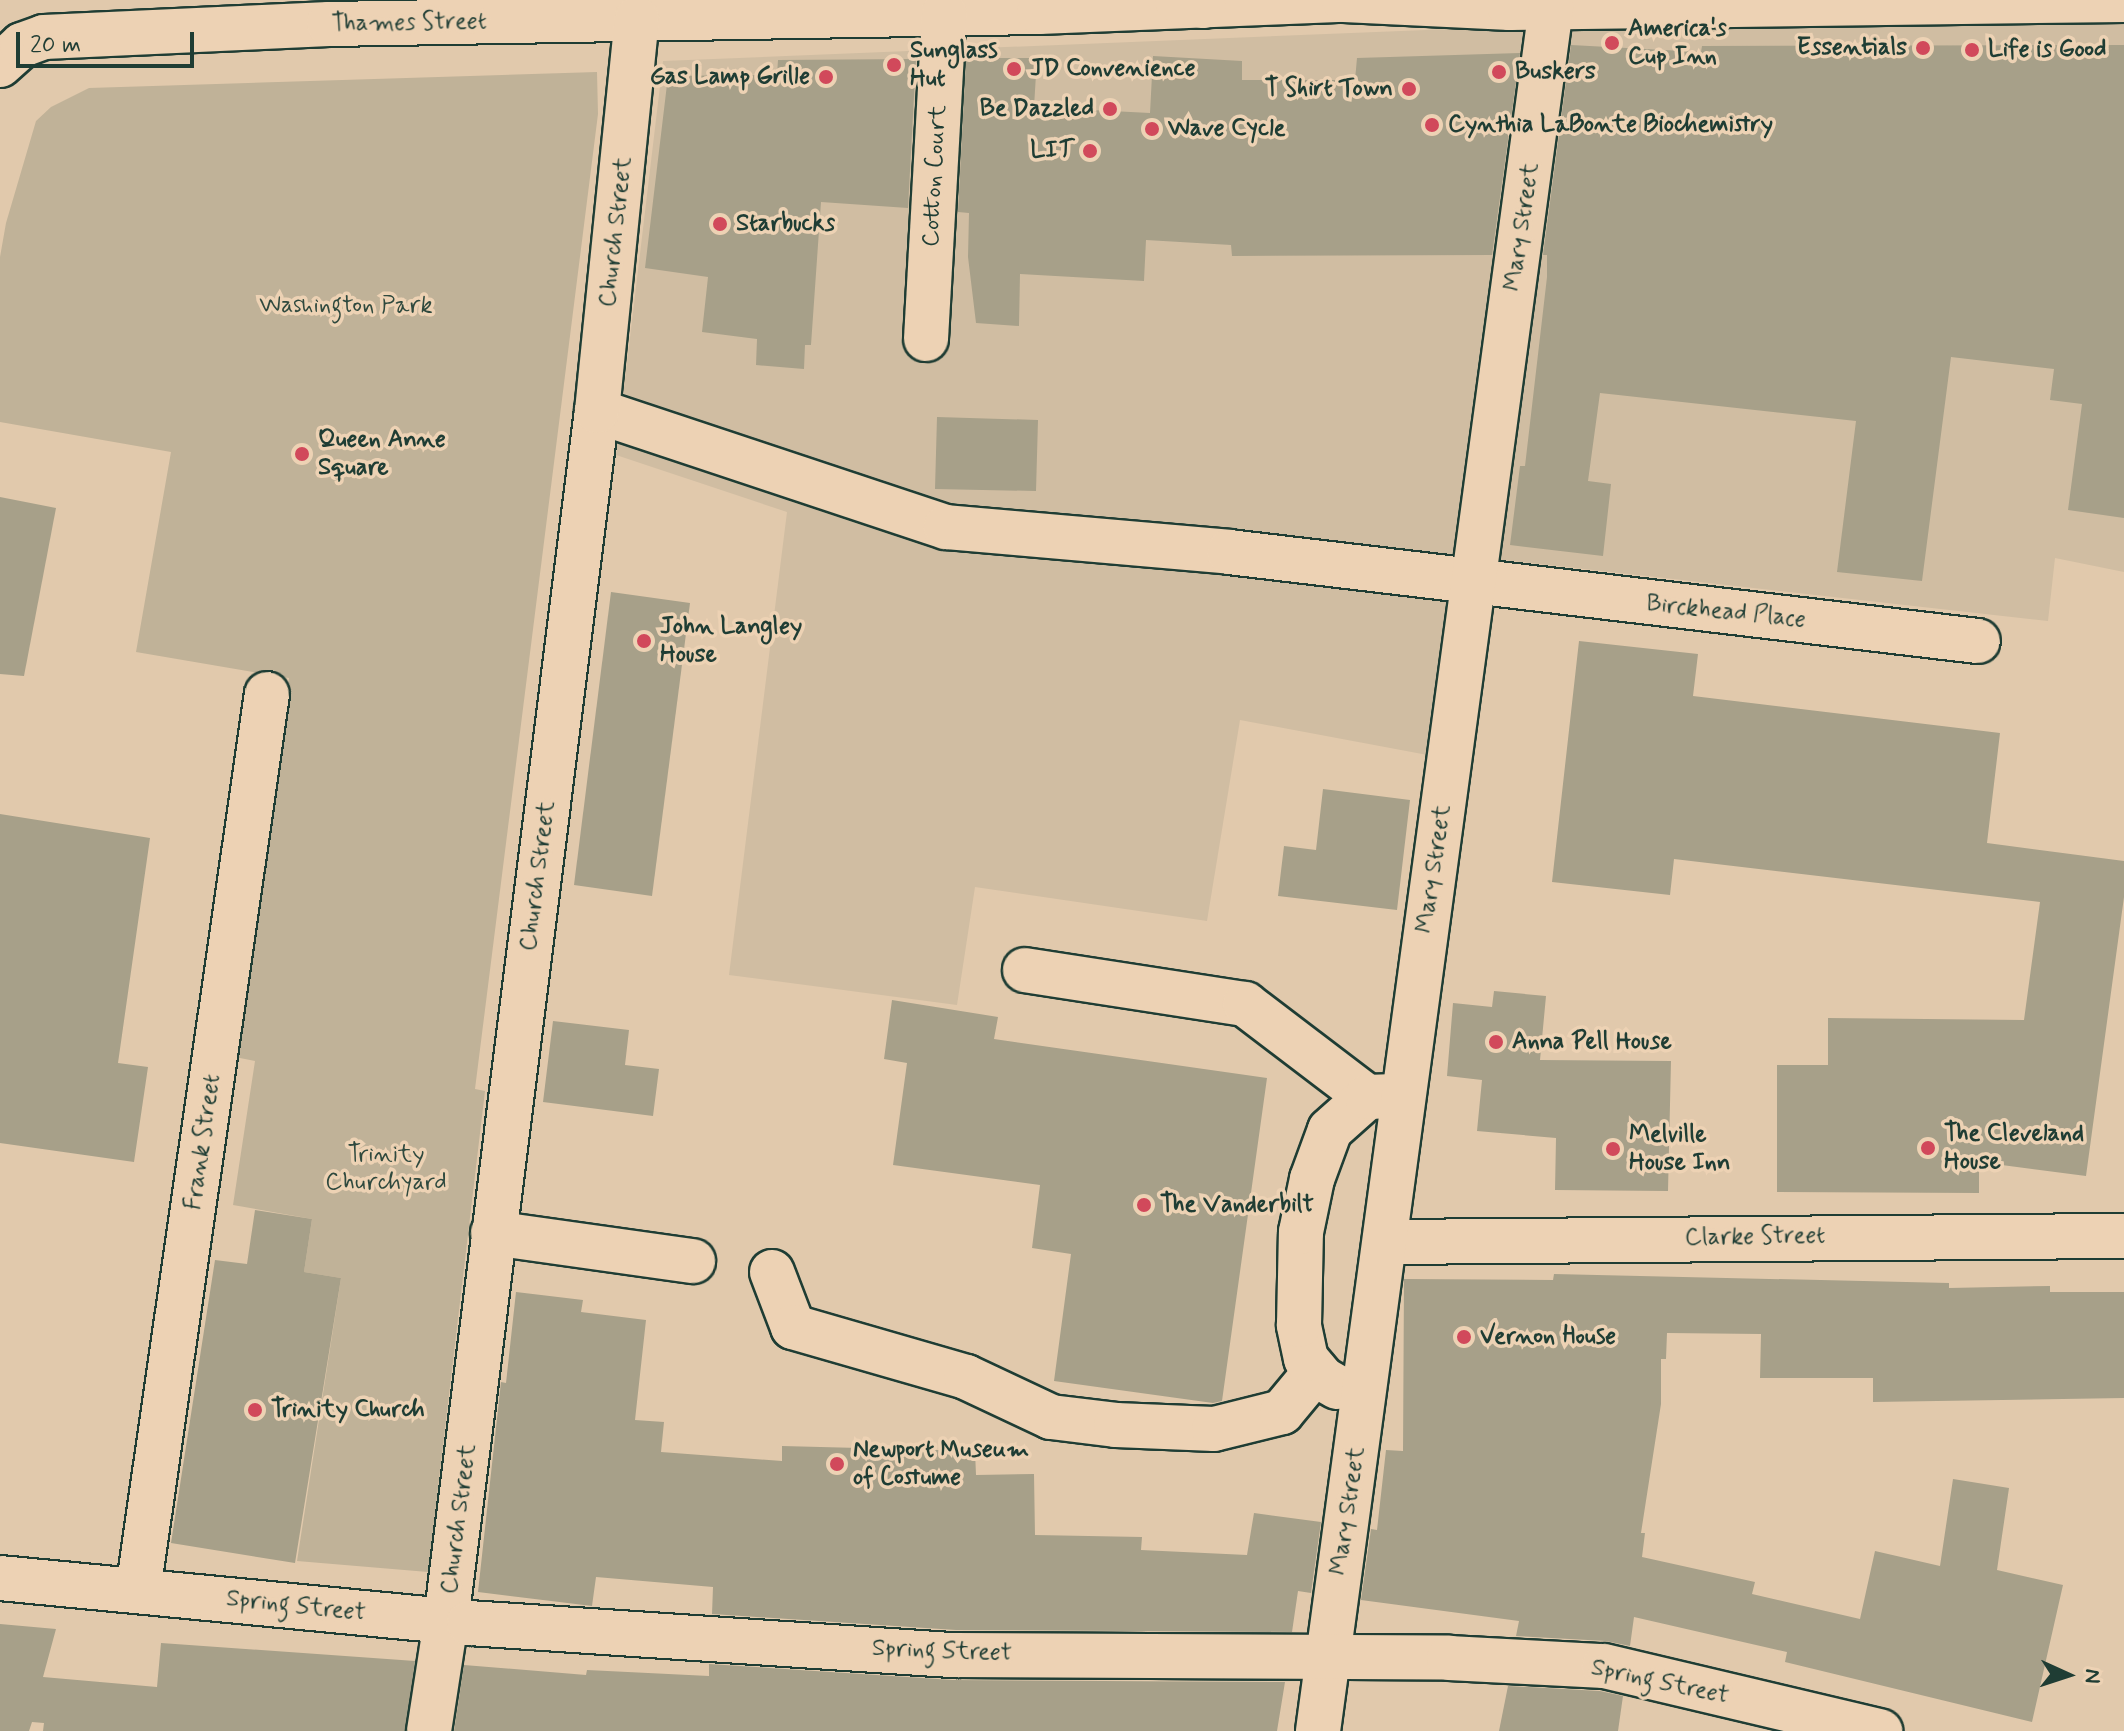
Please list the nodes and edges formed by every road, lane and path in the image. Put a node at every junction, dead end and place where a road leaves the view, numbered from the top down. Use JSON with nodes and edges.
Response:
{"nodes":[{"id":1,"x":2124,"y":0,"type":"edge"},
{"id":2,"x":1194,"y":2,"type":"edge"},
{"id":3,"x":1253,"y":2,"type":"edge"},
{"id":4,"x":1551,"y":7,"type":"junction"},
{"id":5,"x":944,"y":12,"type":"junction"},
{"id":6,"x":637,"y":19,"type":"junction"},
{"id":7,"x":0,"y":65,"type":"edge"},
{"id":8,"x":926,"y":339,"type":"dead end"},
{"id":9,"x":597,"y":411,"type":"junction"},
{"id":10,"x":1474,"y":583,"type":"junction"},
{"id":11,"x":1978,"y":641,"type":"dead end"},
{"id":12,"x":267,"y":694,"type":"dead end"},
{"id":13,"x":1025,"y":970,"type":"dead end"},
{"id":14,"x":1385,"y":1096,"type":"junction"},
{"id":15,"x":493,"y":1233,"type":"junction"},
{"id":16,"x":2124,"y":1236,"type":"edge"},
{"id":17,"x":1386,"y":1242,"type":"junction"},
{"id":18,"x":693,"y":1261,"type":"dead end"},
{"id":19,"x":772,"y":1272,"type":"dead end"},
{"id":20,"x":1316,"y":1371,"type":"junction"},
{"id":21,"x":1363,"y":1402,"type":"junction"},
{"id":22,"x":0,"y":1578,"type":"edge"},
{"id":23,"x":138,"y":1591,"type":"junction"},
{"id":24,"x":446,"y":1621,"type":"junction"},
{"id":25,"x":1327,"y":1659,"type":"junction"},
{"id":26,"x":429,"y":1731,"type":"edge"},
{"id":27,"x":1318,"y":1731,"type":"edge"},
{"id":28,"x":1880,"y":1731,"type":"edge"}],
"edges":[{"from":1,"to":4,"type":"street","name":"Thames Street"},
{"from":2,"to":3,"type":"street","name":"Thames Street"},
{"from":2,"to":5,"type":"street","name":"Thames Street"},
{"from":3,"to":4,"type":"street","name":"Thames Street"},
{"from":4,"to":10,"type":"street","name":"Mary Street"},
{"from":5,"to":6,"type":"street","name":"Thames Street"},
{"from":5,"to":8,"type":"street","name":"Cotton Court"},
{"from":6,"to":7,"type":"street","name":"Thames Street"},
{"from":6,"to":9,"type":"street","name":"Church Street"},
{"from":9,"to":10,"type":"street","name":"Birckhead Place"},
{"from":9,"to":15,"type":"street","name":"Church Street"},
{"from":10,"to":11,"type":"street","name":"Birckhead Place"},
{"from":10,"to":14,"type":"street","name":"Mary Street"},
{"from":12,"to":23,"type":"street","name":"Frank Street"},
{"from":13,"to":14,"type":"street"},
{"from":14,"to":17,"type":"street","name":"Mary Street"},
{"from":14,"to":20,"type":"street"},
{"from":15,"to":18,"type":"street"},
{"from":15,"to":24,"type":"street","name":"Church Street"},
{"from":16,"to":17,"type":"street","name":"Clarke Street"},
{"from":17,"to":21,"type":"street","name":"Mary Street"},
{"from":19,"to":20,"type":"street"},
{"from":20,"to":21,"type":"street"},
{"from":21,"to":25,"type":"street","name":"Mary Street"},
{"from":22,"to":23,"type":"street","name":"Spring Street"},
{"from":23,"to":24,"type":"street","name":"Spring Street"},
{"from":24,"to":25,"type":"street","name":"Spring Street"},
{"from":24,"to":26,"type":"street","name":"Church Street"},
{"from":25,"to":27,"type":"street","name":"Mary Street"},
{"from":25,"to":28,"type":"street","name":"Spring Street"}]}
